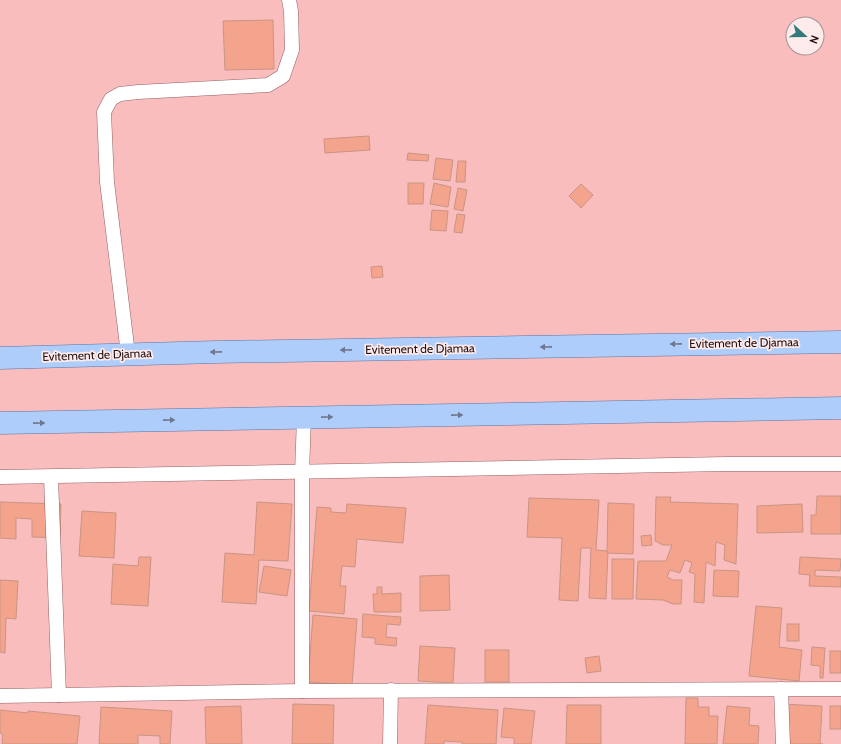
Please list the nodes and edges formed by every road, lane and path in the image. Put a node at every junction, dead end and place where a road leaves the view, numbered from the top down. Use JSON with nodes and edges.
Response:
{"nodes":[{"id":1,"x":288,"y":0,"type":"edge"},
{"id":2,"x":841,"y":342,"type":"edge"},
{"id":3,"x":128,"y":354,"type":"junction"},
{"id":4,"x":0,"y":358,"type":"edge"},
{"id":5,"x":841,"y":408,"type":"edge"},
{"id":6,"x":304,"y":418,"type":"junction"},
{"id":7,"x":0,"y":423,"type":"edge"},
{"id":8,"x":841,"y":464,"type":"edge"},
{"id":9,"x":302,"y":472,"type":"junction"},
{"id":10,"x":52,"y":477,"type":"junction"},
{"id":11,"x":0,"y":478,"type":"edge"},
{"id":12,"x":781,"y":689,"type":"junction"},
{"id":13,"x":841,"y":689,"type":"edge"},
{"id":14,"x":391,"y":690,"type":"junction"},
{"id":15,"x":302,"y":691,"type":"junction"},
{"id":16,"x":59,"y":695,"type":"junction"},
{"id":17,"x":0,"y":696,"type":"edge"},
{"id":18,"x":390,"y":744,"type":"edge"},
{"id":19,"x":782,"y":744,"type":"edge"}],
"edges":[{"from":1,"to":3,"type":"street"},
{"from":2,"to":3,"type":"main road","name":"Evitement de Djamaa","one_way":true},
{"from":3,"to":4,"type":"main road","name":"Evitement de Djamaa"},
{"from":6,"to":5,"type":"main road","one_way":true},
{"from":7,"to":6,"type":"main road","one_way":true},
{"from":6,"to":9,"type":"street"},
{"from":8,"to":9,"type":"street"},
{"from":9,"to":10,"type":"street"},
{"from":9,"to":15,"type":"street"},
{"from":10,"to":11,"type":"street"},
{"from":10,"to":16,"type":"street"},
{"from":12,"to":13,"type":"street"},
{"from":12,"to":14,"type":"street"},
{"from":12,"to":19,"type":"street"},
{"from":14,"to":15,"type":"street"},
{"from":14,"to":18,"type":"street"},
{"from":15,"to":16,"type":"street"},
{"from":16,"to":17,"type":"street"}]}
